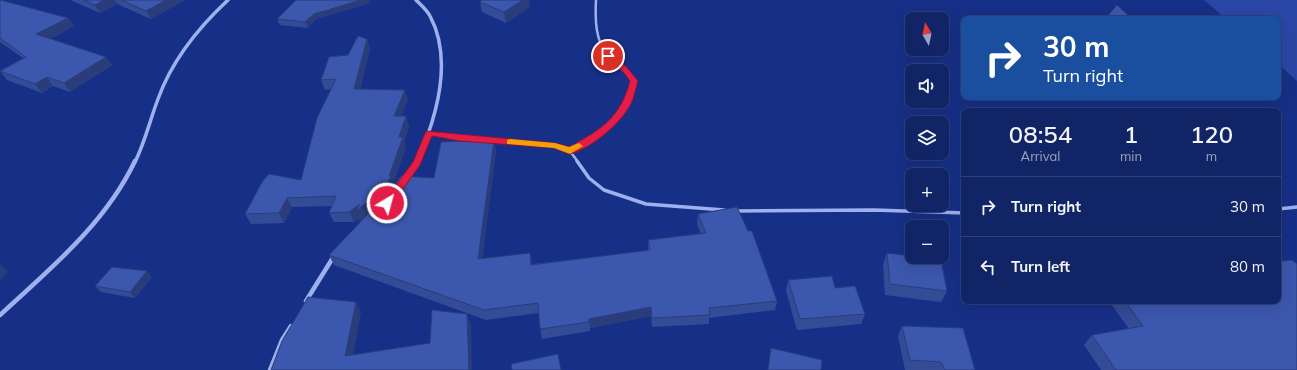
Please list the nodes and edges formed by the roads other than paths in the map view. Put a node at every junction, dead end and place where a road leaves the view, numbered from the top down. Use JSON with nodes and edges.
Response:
{"nodes":[{"id":1,"x":228,"y":0,"type":"edge"},
{"id":2,"x":416,"y":0,"type":"edge"},
{"id":3,"x":596,"y":0,"type":"edge"},
{"id":4,"x":429,"y":133,"type":"junction"},
{"id":5,"x":570,"y":151,"type":"junction"},
{"id":6,"x":400,"y":186,"type":"edge"},
{"id":7,"x":1297,"y":207,"type":"edge"},
{"id":8,"x":1281,"y":209,"type":"edge"},
{"id":9,"x":727,"y":210,"type":"edge"},
{"id":10,"x":735,"y":210,"type":"edge"},
{"id":11,"x":961,"y":213,"type":"edge"},
{"id":12,"x":338,"y":248,"type":"edge"},
{"id":13,"x":302,"y":307,"type":"edge"},
{"id":14,"x":0,"y":315,"type":"edge"},
{"id":15,"x":294,"y":320,"type":"edge"},
{"id":16,"x":270,"y":370,"type":"edge"}],
"edges":[{"from":1,"to":14,"type":"street"},
{"from":2,"to":4,"type":"street"},
{"from":3,"to":5,"type":"lane"},
{"from":4,"to":5,"type":"lane"},
{"from":4,"to":6,"type":"street"},
{"from":5,"to":9,"type":"lane"},
{"from":7,"to":8,"type":"lane"},
{"from":10,"to":11,"type":"lane"},
{"from":12,"to":13,"type":"street"},
{"from":15,"to":16,"type":"street"}]}
